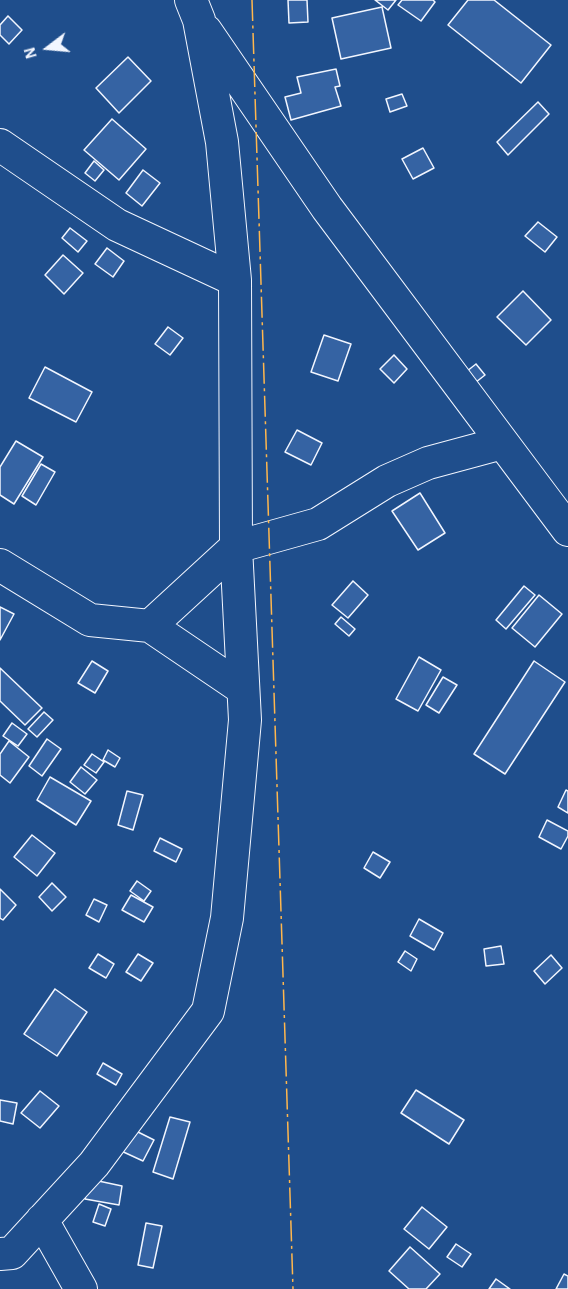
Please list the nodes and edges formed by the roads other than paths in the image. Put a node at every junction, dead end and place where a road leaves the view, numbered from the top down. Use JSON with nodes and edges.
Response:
{"nodes":[{"id":1,"x":195,"y":10,"type":"edge"},
{"id":2,"x":0,"y":145,"type":"edge"},
{"id":3,"x":235,"y":280,"type":"junction"},
{"id":4,"x":502,"y":443,"type":"junction"},
{"id":5,"x":568,"y":530,"type":"edge"},
{"id":6,"x":236,"y":547,"type":"junction"},
{"id":7,"x":0,"y":565,"type":"edge"},
{"id":8,"x":150,"y":626,"type":"junction"},
{"id":9,"x":243,"y":689,"type":"junction"},
{"id":10,"x":42,"y":1220,"type":"junction"},
{"id":11,"x":0,"y":1254,"type":"edge"},
{"id":12,"x":81,"y":1289,"type":"edge"}],
"edges":[{"from":1,"to":3,"type":"street"},
{"from":1,"to":4,"type":"street"},
{"from":2,"to":3,"type":"street"},
{"from":3,"to":6,"type":"street"},
{"from":4,"to":5,"type":"street"},
{"from":4,"to":6,"type":"street"},
{"from":6,"to":8,"type":"street"},
{"from":6,"to":9,"type":"street"},
{"from":7,"to":8,"type":"street"},
{"from":8,"to":9,"type":"street"},
{"from":9,"to":10,"type":"street"},
{"from":10,"to":11,"type":"street"},
{"from":10,"to":12,"type":"street"}]}
